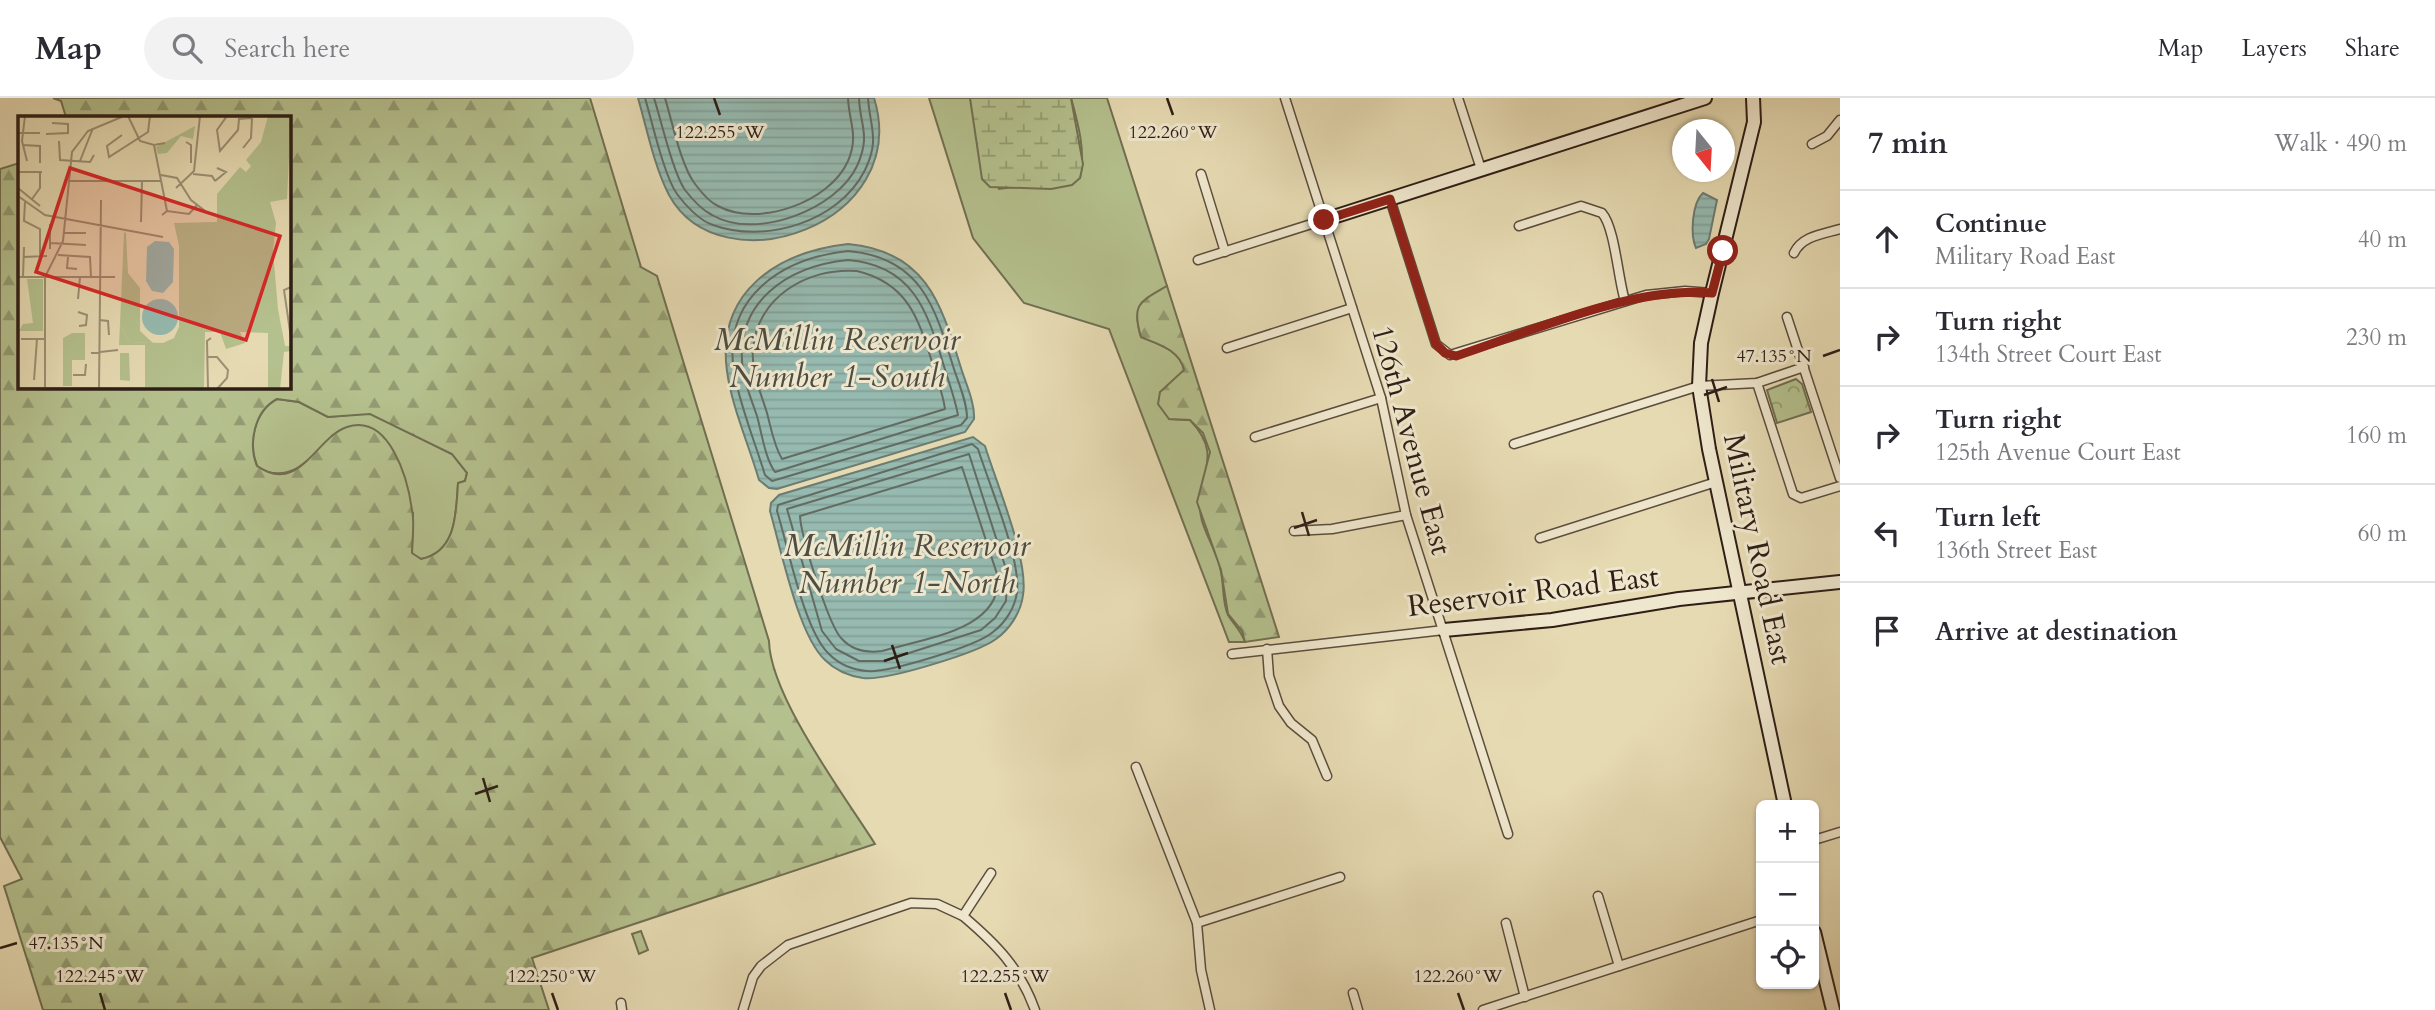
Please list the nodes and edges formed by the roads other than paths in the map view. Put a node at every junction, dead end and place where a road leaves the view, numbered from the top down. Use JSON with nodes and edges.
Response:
{"nodes":[{"id":1,"x":1285,"y":98,"type":"edge"},
{"id":2,"x":1458,"y":98,"type":"edge"},
{"id":3,"x":1705,"y":98,"type":"edge"},
{"id":4,"x":1753,"y":98,"type":"edge"},
{"id":5,"x":1840,"y":120,"type":"edge"},
{"id":6,"x":1812,"y":144,"type":"dead end"},
{"id":7,"x":1481,"y":169,"type":"junction"},
{"id":8,"x":1201,"y":174,"type":"dead end"},
{"id":9,"x":1390,"y":199,"type":"junction"},
{"id":10,"x":1324,"y":220,"type":"junction"},
{"id":11,"x":1520,"y":226,"type":"dead end"},
{"id":12,"x":1840,"y":229,"type":"edge"},
{"id":13,"x":1225,"y":252,"type":"junction"},
{"id":14,"x":1794,"y":253,"type":"dead end"},
{"id":15,"x":1198,"y":260,"type":"dead end"},
{"id":16,"x":1712,"y":293,"type":"junction"},
{"id":17,"x":1625,"y":301,"type":"junction"},
{"id":18,"x":1352,"y":308,"type":"junction"},
{"id":19,"x":1787,"y":317,"type":"dead end"},
{"id":20,"x":1227,"y":348,"type":"dead end"},
{"id":21,"x":1804,"y":367,"type":"junction"},
{"id":22,"x":1758,"y":383,"type":"junction"},
{"id":23,"x":1699,"y":386,"type":"junction"},
{"id":24,"x":1381,"y":398,"type":"junction"},
{"id":25,"x":1255,"y":437,"type":"dead end"},
{"id":26,"x":1514,"y":444,"type":"dead end"},
{"id":27,"x":1840,"y":478,"type":"edge"},
{"id":28,"x":1716,"y":482,"type":"junction"},
{"id":29,"x":1840,"y":486,"type":"edge"},
{"id":30,"x":1406,"y":515,"type":"junction"},
{"id":31,"x":1294,"y":531,"type":"dead end"},
{"id":32,"x":1540,"y":538,"type":"dead end"},
{"id":33,"x":1840,"y":582,"type":"edge"},
{"id":34,"x":1741,"y":591,"type":"junction"},
{"id":35,"x":1444,"y":630,"type":"junction"},
{"id":36,"x":1267,"y":649,"type":"junction"},
{"id":37,"x":1232,"y":654,"type":"dead end"},
{"id":38,"x":1136,"y":766,"type":"dead end"},
{"id":39,"x":1327,"y":776,"type":"dead end"},
{"id":40,"x":1784,"y":800,"type":"edge"},
{"id":41,"x":1840,"y":832,"type":"edge"},
{"id":42,"x":1508,"y":834,"type":"dead end"},
{"id":43,"x":1819,"y":838,"type":"edge"},
{"id":44,"x":991,"y":873,"type":"dead end"},
{"id":45,"x":1340,"y":877,"type":"dead end"},
{"id":46,"x":1598,"y":896,"type":"dead end"},
{"id":47,"x":963,"y":916,"type":"junction"},
{"id":48,"x":1506,"y":922,"type":"dead end"},
{"id":49,"x":1756,"y":922,"type":"edge"},
{"id":50,"x":1197,"y":923,"type":"junction"},
{"id":51,"x":1819,"y":953,"type":"edge"},
{"id":52,"x":1619,"y":966,"type":"junction"},
{"id":53,"x":1353,"y":993,"type":"dead end"},
{"id":54,"x":1525,"y":997,"type":"junction"},
{"id":55,"x":743,"y":1010,"type":"edge"},
{"id":56,"x":1035,"y":1010,"type":"edge"},
{"id":57,"x":1210,"y":1010,"type":"edge"},
{"id":58,"x":1358,"y":1010,"type":"edge"},
{"id":59,"x":1483,"y":1010,"type":"edge"},
{"id":60,"x":1833,"y":1010,"type":"edge"}],
"edges":[{"from":1,"to":10,"type":"street","name":"126th Avenue East"},
{"from":2,"to":7,"type":"street"},
{"from":3,"to":7,"type":"main road"},
{"from":4,"to":16,"type":"main road","name":"Military Road East"},
{"from":5,"to":6,"type":"street"},
{"from":7,"to":9,"type":"main road"},
{"from":8,"to":13,"type":"street"},
{"from":9,"to":10,"type":"main road"},
{"from":9,"to":17,"type":"street"},
{"from":10,"to":13,"type":"street"},
{"from":10,"to":18,"type":"street","name":"126th Avenue East"},
{"from":11,"to":17,"type":"street"},
{"from":12,"to":14,"type":"street"},
{"from":13,"to":15,"type":"street"},
{"from":16,"to":17,"type":"street"},
{"from":16,"to":23,"type":"main road","name":"Military Road East"},
{"from":18,"to":20,"type":"street"},
{"from":18,"to":24,"type":"street","name":"126th Avenue East"},
{"from":19,"to":21,"type":"street"},
{"from":21,"to":22,"type":"street"},
{"from":21,"to":27,"type":"street"},
{"from":22,"to":23,"type":"street"},
{"from":22,"to":29,"type":"street"},
{"from":23,"to":26,"type":"street"},
{"from":23,"to":28,"type":"main road","name":"Military Road East"},
{"from":24,"to":25,"type":"street"},
{"from":24,"to":30,"type":"street","name":"126th Avenue East"},
{"from":28,"to":32,"type":"street"},
{"from":28,"to":34,"type":"main road","name":"Military Road East"},
{"from":30,"to":31,"type":"street"},
{"from":30,"to":35,"type":"street","name":"126th Avenue East"},
{"from":33,"to":34,"type":"main road","name":"Reservoir Road East"},
{"from":34,"to":35,"type":"main road","name":"Reservoir Road East"},
{"from":34,"to":40,"type":"main road","name":"Military Road East"},
{"from":35,"to":36,"type":"street","name":"Reservoir Road East"},
{"from":35,"to":42,"type":"street","name":"126th Avenue East"},
{"from":36,"to":37,"type":"street","name":"Reservoir Road East"},
{"from":36,"to":39,"type":"street"},
{"from":38,"to":50,"type":"street"},
{"from":41,"to":43,"type":"street"},
{"from":44,"to":47,"type":"street"},
{"from":45,"to":50,"type":"street"},
{"from":46,"to":52,"type":"street"},
{"from":47,"to":55,"type":"street"},
{"from":47,"to":56,"type":"street"},
{"from":48,"to":54,"type":"street"},
{"from":49,"to":52,"type":"street"},
{"from":50,"to":57,"type":"street"},
{"from":51,"to":60,"type":"main road"},
{"from":52,"to":54,"type":"street"},
{"from":53,"to":58,"type":"street"},
{"from":54,"to":59,"type":"street"}]}
